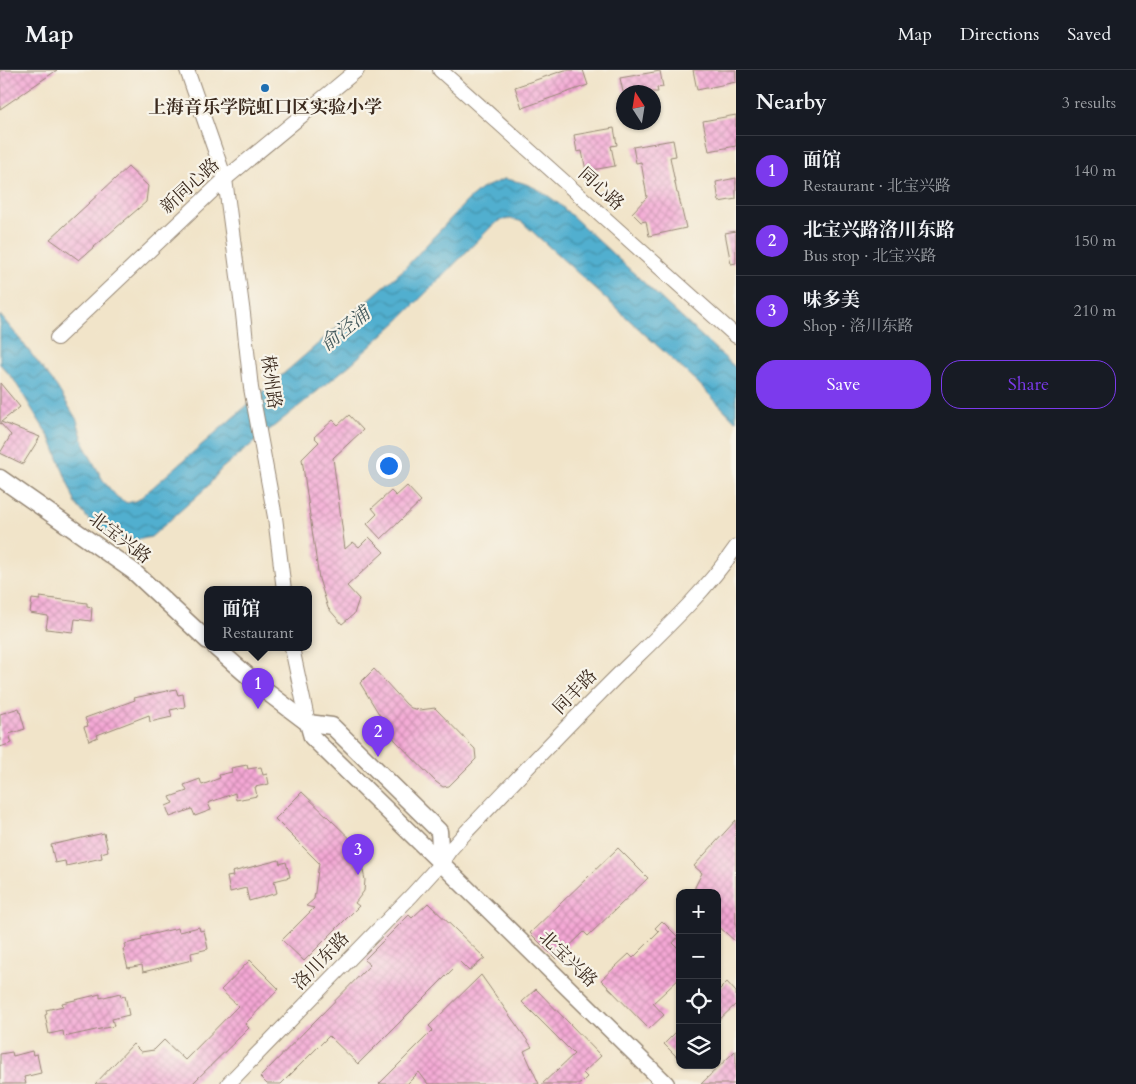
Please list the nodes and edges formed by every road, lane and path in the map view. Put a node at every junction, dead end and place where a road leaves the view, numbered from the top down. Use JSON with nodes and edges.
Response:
{"nodes":[{"id":1,"x":187,"y":70,"type":"edge"},
{"id":2,"x":357,"y":70,"type":"edge"},
{"id":3,"x":440,"y":70,"type":"edge"},
{"id":4,"x":225,"y":179,"type":"junction"},
{"id":5,"x":736,"y":336,"type":"edge"},
{"id":6,"x":57,"y":338,"type":"dead end"},
{"id":7,"x":0,"y":478,"type":"edge"},
{"id":8,"x":736,"y":547,"type":"edge"},
{"id":9,"x":284,"y":586,"type":"edge"},
{"id":10,"x":204,"y":637,"type":"edge"},
{"id":11,"x":219,"y":651,"type":"edge"},
{"id":12,"x":293,"y":651,"type":"edge"},
{"id":13,"x":308,"y":723,"type":"junction"},
{"id":14,"x":441,"y":863,"type":"junction"},
{"id":15,"x":228,"y":1084,"type":"edge"},
{"id":16,"x":666,"y":1084,"type":"edge"}],
"edges":[{"from":1,"to":4,"type":"street","name":"株州路"},
{"from":2,"to":4,"type":"street","name":"新同心路"},
{"from":3,"to":5,"type":"street","name":"同心路"},
{"from":4,"to":6,"type":"street","name":"新同心路"},
{"from":4,"to":9,"type":"street","name":"株州路"},
{"from":7,"to":10,"type":"street","name":"北宝兴路"},
{"from":8,"to":14,"type":"street","name":"同丰路"},
{"from":11,"to":13,"type":"street","name":"北宝兴路"},
{"from":12,"to":13,"type":"street"},
{"from":13,"to":14,"type":"street","name":"北宝兴路"},
{"from":13,"to":14,"type":"street","name":"北宝兴路"},
{"from":14,"to":15,"type":"street","name":"洛川东路"},
{"from":14,"to":16,"type":"street","name":"北宝兴路"}]}
